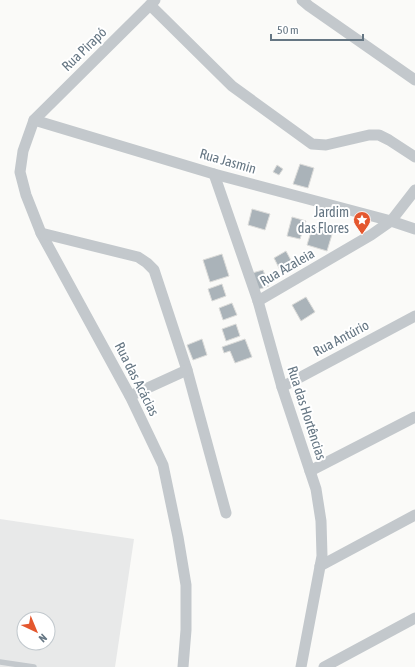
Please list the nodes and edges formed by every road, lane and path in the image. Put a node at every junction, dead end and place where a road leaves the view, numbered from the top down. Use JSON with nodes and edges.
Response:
{"nodes":[{"id":1,"x":302,"y":0,"type":"edge"},
{"id":2,"x":152,"y":3,"type":"edge"},
{"id":3,"x":415,"y":80,"type":"edge"},
{"id":4,"x":34,"y":120,"type":"junction"},
{"id":5,"x":415,"y":157,"type":"edge"},
{"id":6,"x":214,"y":174,"type":"junction"},
{"id":7,"x":415,"y":190,"type":"edge"},
{"id":8,"x":391,"y":221,"type":"junction"},
{"id":9,"x":415,"y":229,"type":"edge"},
{"id":10,"x":41,"y":232,"type":"junction"},
{"id":11,"x":258,"y":301,"type":"junction"},
{"id":12,"x":415,"y":316,"type":"edge"},
{"id":13,"x":187,"y":370,"type":"junction"},
{"id":14,"x":282,"y":387,"type":"junction"},
{"id":15,"x":130,"y":396,"type":"junction"},
{"id":16,"x":415,"y":417,"type":"edge"},
{"id":17,"x":310,"y":472,"type":"junction"},
{"id":18,"x":226,"y":513,"type":"dead end"},
{"id":19,"x":415,"y":514,"type":"edge"},
{"id":20,"x":320,"y":566,"type":"junction"},
{"id":21,"x":415,"y":618,"type":"edge"},
{"id":22,"x":0,"y":662,"type":"edge"},
{"id":23,"x":34,"y":667,"type":"edge"},
{"id":24,"x":183,"y":667,"type":"edge"},
{"id":25,"x":301,"y":667,"type":"edge"},
{"id":26,"x":324,"y":667,"type":"edge"}],
"edges":[{"from":1,"to":3,"type":"street"},
{"from":2,"to":4,"type":"street","name":"Rua Pirapó"},
{"from":2,"to":5,"type":"street"},
{"from":4,"to":6,"type":"street","name":"Rua Jasmin"},
{"from":4,"to":10,"type":"street","name":"Rua das Acácias"},
{"from":6,"to":8,"type":"street","name":"Rua Jasmin"},
{"from":6,"to":11,"type":"street","name":"Rua das Hortências"},
{"from":7,"to":8,"type":"street","name":"Rua Azaleia"},
{"from":8,"to":9,"type":"street","name":"Rua Jasmin"},
{"from":8,"to":11,"type":"street","name":"Rua Azaleia"},
{"from":10,"to":13,"type":"street"},
{"from":10,"to":15,"type":"street","name":"Rua das Acácias"},
{"from":11,"to":14,"type":"street","name":"Rua das Hortências"},
{"from":12,"to":14,"type":"street","name":"Rua Antúrio"},
{"from":13,"to":15,"type":"street"},
{"from":13,"to":18,"type":"street"},
{"from":14,"to":17,"type":"street","name":"Rua das Hortências"},
{"from":15,"to":24,"type":"street","name":"Rua das Acácias"},
{"from":16,"to":17,"type":"street"},
{"from":17,"to":20,"type":"street","name":"Rua das Hortências"},
{"from":19,"to":20,"type":"street"},
{"from":20,"to":25,"type":"street","name":"Rua das Hortências"},
{"from":21,"to":26,"type":"street"},
{"from":22,"to":23,"type":"lane"}]}
